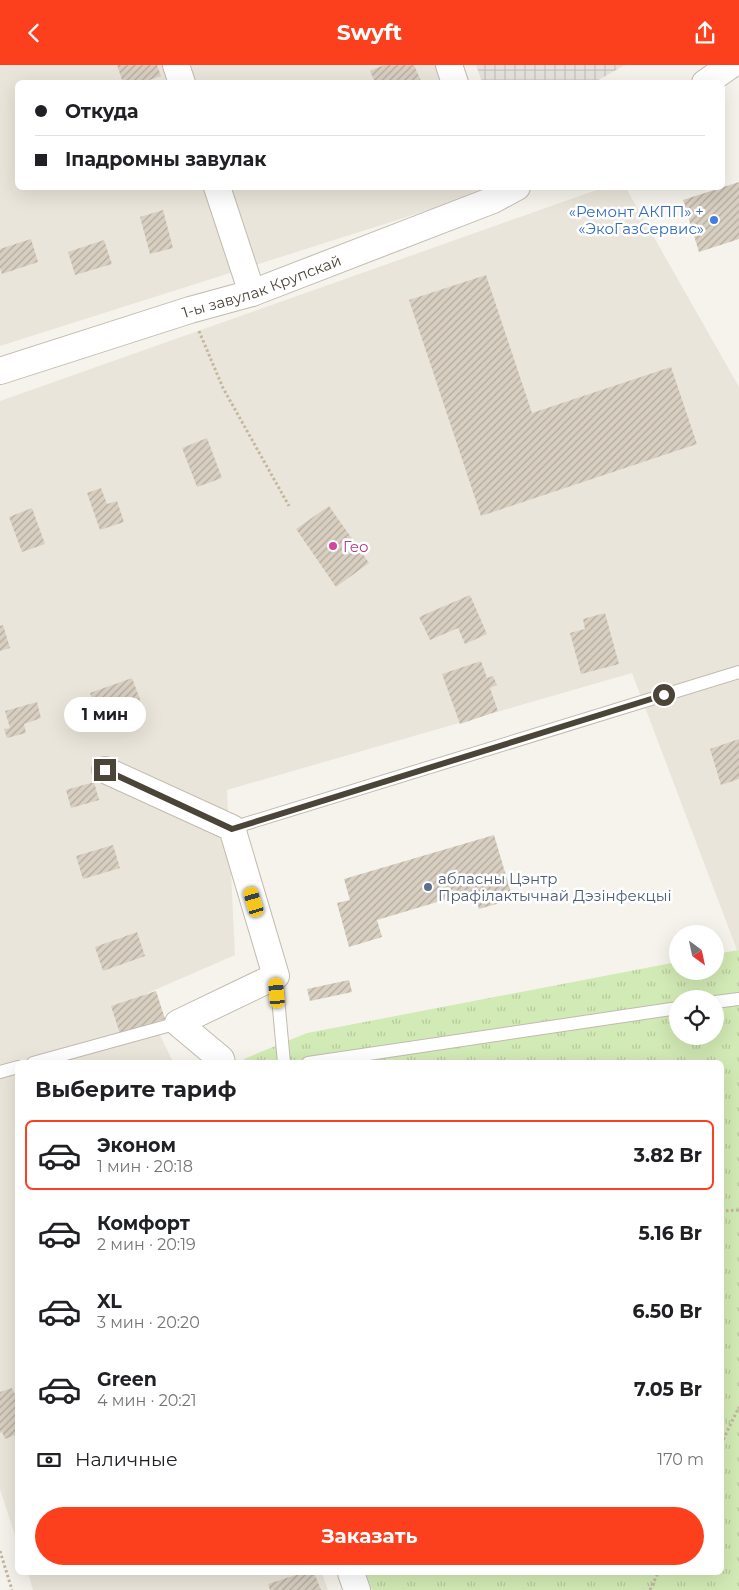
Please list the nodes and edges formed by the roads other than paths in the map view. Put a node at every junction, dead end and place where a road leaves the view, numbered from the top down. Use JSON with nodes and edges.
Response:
{"nodes":[{"id":1,"x":176,"y":65,"type":"edge"},
{"id":2,"x":449,"y":65,"type":"edge"},
{"id":3,"x":731,"y":65,"type":"edge"},
{"id":4,"x":181,"y":80,"type":"edge"},
{"id":5,"x":454,"y":80,"type":"edge"},
{"id":6,"x":709,"y":80,"type":"edge"},
{"id":7,"x":218,"y":190,"type":"edge"},
{"id":8,"x":506,"y":190,"type":"edge"},
{"id":9,"x":491,"y":194,"type":"edge"},
{"id":10,"x":252,"y":293,"type":"junction"},
{"id":11,"x":0,"y":371,"type":"edge"},
{"id":12,"x":739,"y":672,"type":"edge"},
{"id":13,"x":105,"y":770,"type":"dead end"},
{"id":14,"x":232,"y":829,"type":"junction"},
{"id":15,"x":276,"y":976,"type":"junction"},
{"id":16,"x":739,"y":999,"type":"edge"},
{"id":17,"x":724,"y":1001,"type":"edge"},
{"id":18,"x":669,"y":1009,"type":"edge"},
{"id":19,"x":178,"y":1023,"type":"junction"},
{"id":20,"x":44,"y":1060,"type":"edge"},
{"id":21,"x":221,"y":1060,"type":"edge"},
{"id":22,"x":284,"y":1060,"type":"edge"},
{"id":23,"x":328,"y":1060,"type":"edge"},
{"id":24,"x":15,"y":1068,"type":"edge"},
{"id":25,"x":0,"y":1071,"type":"edge"},
{"id":26,"x":352,"y":1575,"type":"edge"},
{"id":27,"x":357,"y":1590,"type":"edge"}],
"edges":[{"from":1,"to":4,"type":"street"},
{"from":2,"to":5,"type":"street"},
{"from":3,"to":6,"type":"street"},
{"from":7,"to":10,"type":"street"},
{"from":8,"to":9,"type":"street","name":"1-ы завулак Крупскай"},
{"from":9,"to":10,"type":"street","name":"1-ы завулак Крупскай"},
{"from":10,"to":11,"type":"street","name":"1-ы завулак Крупскай"},
{"from":12,"to":14,"type":"lane"},
{"from":13,"to":14,"type":"street"},
{"from":14,"to":15,"type":"street"},
{"from":15,"to":19,"type":"street"},
{"from":15,"to":22,"type":"lane"},
{"from":16,"to":17,"type":"lane"},
{"from":18,"to":23,"type":"lane"},
{"from":19,"to":20,"type":"lane"},
{"from":19,"to":21,"type":"street"},
{"from":24,"to":25,"type":"lane"},
{"from":26,"to":27,"type":"street"}]}
